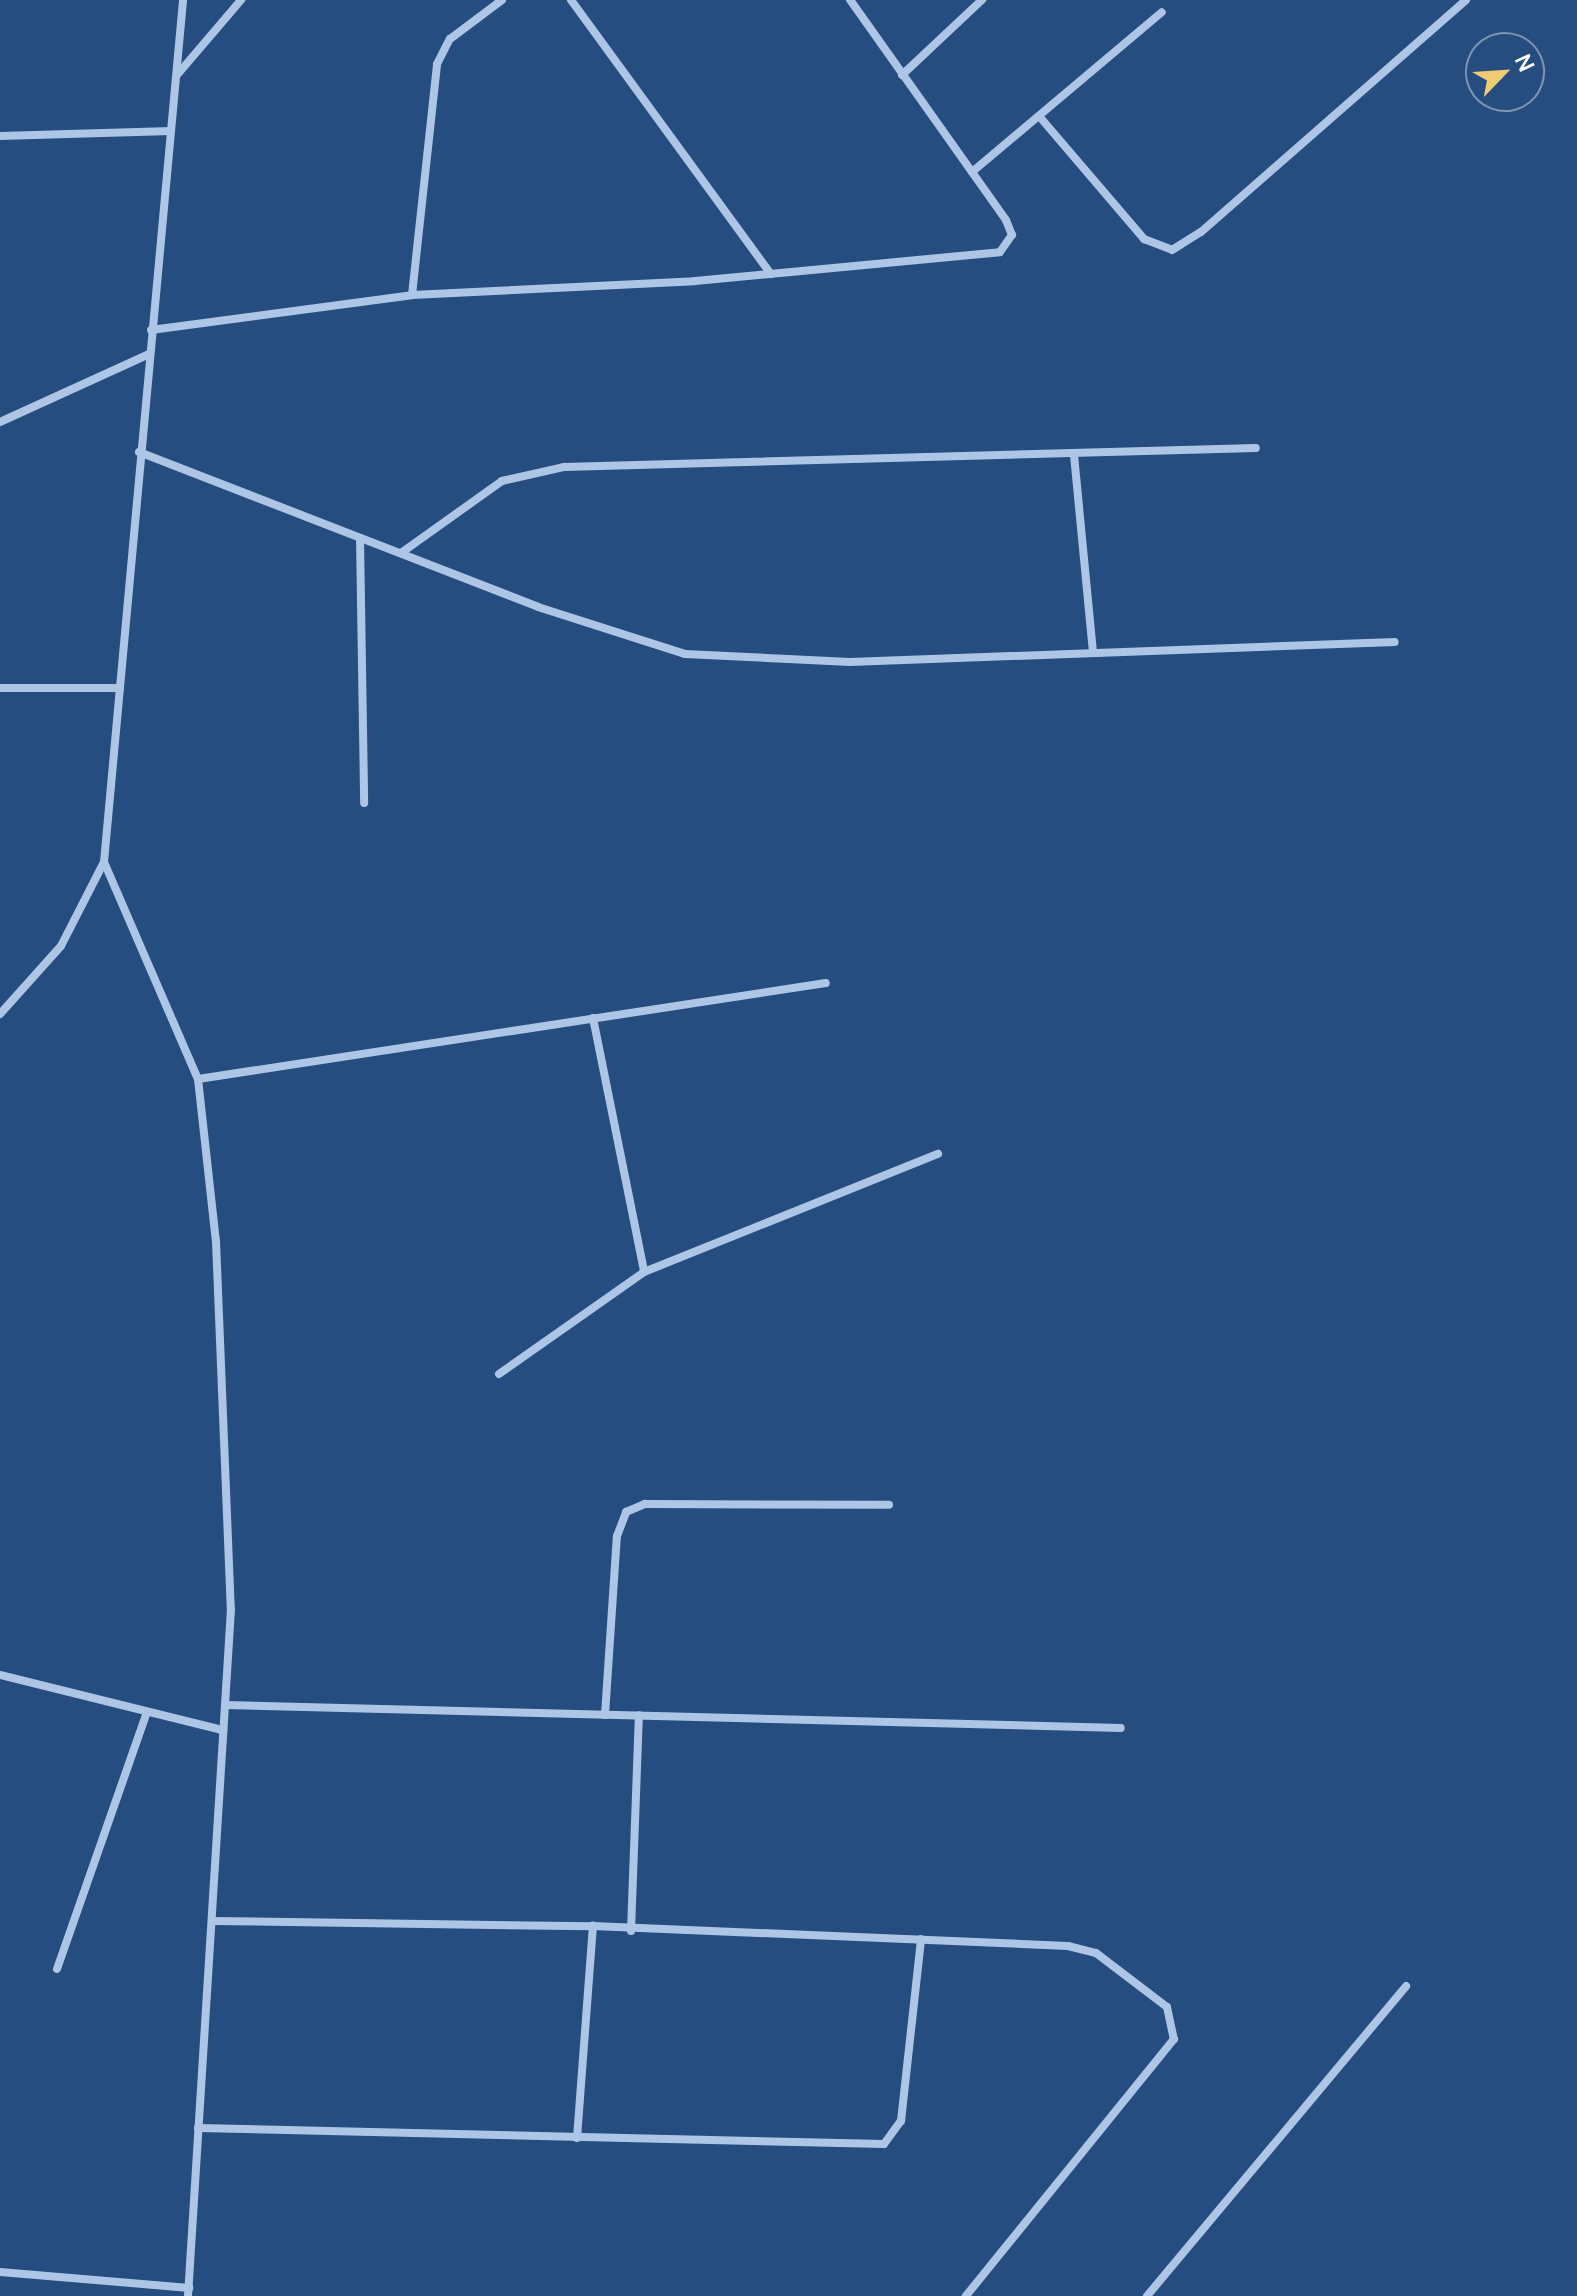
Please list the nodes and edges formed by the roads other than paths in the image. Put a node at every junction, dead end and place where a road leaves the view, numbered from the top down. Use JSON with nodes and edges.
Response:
{"nodes":[{"id":1,"x":183,"y":0,"type":"edge"},
{"id":2,"x":241,"y":0,"type":"edge"},
{"id":3,"x":502,"y":0,"type":"edge"},
{"id":4,"x":571,"y":0,"type":"edge"},
{"id":5,"x":850,"y":0,"type":"edge"},
{"id":6,"x":982,"y":0,"type":"edge"},
{"id":7,"x":1466,"y":0,"type":"edge"},
{"id":8,"x":1162,"y":12,"type":"dead end"},
{"id":9,"x":902,"y":75,"type":"junction"},
{"id":10,"x":176,"y":76,"type":"junction"},
{"id":11,"x":1039,"y":116,"type":"junction"},
{"id":12,"x":171,"y":131,"type":"junction"},
{"id":13,"x":0,"y":136,"type":"edge"},
{"id":14,"x":972,"y":172,"type":"junction"},
{"id":15,"x":771,"y":274,"type":"junction"},
{"id":16,"x":412,"y":295,"type":"junction"},
{"id":17,"x":151,"y":330,"type":"junction"},
{"id":18,"x":149,"y":354,"type":"junction"},
{"id":19,"x":0,"y":422,"type":"edge"},
{"id":20,"x":1256,"y":448,"type":"dead end"},
{"id":21,"x":139,"y":452,"type":"junction"},
{"id":22,"x":1074,"y":455,"type":"junction"},
{"id":23,"x":360,"y":538,"type":"junction"},
{"id":24,"x":401,"y":553,"type":"junction"},
{"id":25,"x":1395,"y":642,"type":"dead end"},
{"id":26,"x":1093,"y":653,"type":"junction"},
{"id":27,"x":0,"y":688,"type":"edge"},
{"id":28,"x":120,"y":688,"type":"junction"},
{"id":29,"x":364,"y":803,"type":"dead end"},
{"id":30,"x":104,"y":862,"type":"junction"},
{"id":31,"x":826,"y":983,"type":"dead end"},
{"id":32,"x":0,"y":1014,"type":"edge"},
{"id":33,"x":593,"y":1018,"type":"junction"},
{"id":34,"x":198,"y":1079,"type":"junction"},
{"id":35,"x":938,"y":1154,"type":"dead end"},
{"id":36,"x":644,"y":1272,"type":"junction"},
{"id":37,"x":499,"y":1374,"type":"dead end"},
{"id":38,"x":889,"y":1505,"type":"dead end"},
{"id":39,"x":0,"y":1675,"type":"edge"},
{"id":40,"x":225,"y":1705,"type":"junction"},
{"id":41,"x":147,"y":1712,"type":"junction"},
{"id":42,"x":605,"y":1715,"type":"junction"},
{"id":43,"x":639,"y":1715,"type":"junction"},
{"id":44,"x":1121,"y":1728,"type":"dead end"},
{"id":45,"x":223,"y":1730,"type":"junction"},
{"id":46,"x":212,"y":1921,"type":"junction"},
{"id":47,"x":593,"y":1926,"type":"junction"},
{"id":48,"x":631,"y":1931,"type":"junction"},
{"id":49,"x":921,"y":1939,"type":"junction"},
{"id":50,"x":57,"y":1969,"type":"dead end"},
{"id":51,"x":1406,"y":1986,"type":"dead end"},
{"id":52,"x":198,"y":2128,"type":"junction"},
{"id":53,"x":577,"y":2138,"type":"junction"},
{"id":54,"x":0,"y":2272,"type":"edge"},
{"id":55,"x":189,"y":2292,"type":"edge"},
{"id":56,"x":966,"y":2296,"type":"edge"},
{"id":57,"x":1147,"y":2296,"type":"edge"}],
"edges":[{"from":1,"to":10,"type":"street"},
{"from":2,"to":10,"type":"street"},
{"from":3,"to":16,"type":"street"},
{"from":4,"to":15,"type":"street"},
{"from":5,"to":9,"type":"street"},
{"from":6,"to":9,"type":"street"},
{"from":7,"to":11,"type":"street"},
{"from":8,"to":11,"type":"street"},
{"from":9,"to":14,"type":"street"},
{"from":10,"to":12,"type":"street"},
{"from":11,"to":14,"type":"street"},
{"from":12,"to":13,"type":"street"},
{"from":12,"to":17,"type":"street"},
{"from":14,"to":15,"type":"street"},
{"from":15,"to":16,"type":"street"},
{"from":16,"to":17,"type":"street"},
{"from":17,"to":18,"type":"street"},
{"from":18,"to":19,"type":"street"},
{"from":18,"to":21,"type":"street"},
{"from":20,"to":22,"type":"street"},
{"from":21,"to":23,"type":"street"},
{"from":21,"to":28,"type":"street"},
{"from":22,"to":24,"type":"street"},
{"from":22,"to":26,"type":"street"},
{"from":23,"to":24,"type":"street"},
{"from":23,"to":29,"type":"street"},
{"from":24,"to":26,"type":"street"},
{"from":25,"to":26,"type":"street"},
{"from":27,"to":28,"type":"street"},
{"from":28,"to":30,"type":"street"},
{"from":30,"to":32,"type":"street"},
{"from":30,"to":34,"type":"street"},
{"from":31,"to":33,"type":"street"},
{"from":33,"to":34,"type":"street"},
{"from":33,"to":36,"type":"street"},
{"from":34,"to":40,"type":"street"},
{"from":35,"to":36,"type":"street"},
{"from":36,"to":37,"type":"street"},
{"from":38,"to":42,"type":"street"},
{"from":39,"to":41,"type":"street"},
{"from":40,"to":42,"type":"street"},
{"from":40,"to":45,"type":"street"},
{"from":41,"to":45,"type":"street"},
{"from":41,"to":50,"type":"street"},
{"from":42,"to":43,"type":"street"},
{"from":43,"to":44,"type":"street"},
{"from":43,"to":48,"type":"street"},
{"from":45,"to":46,"type":"street"},
{"from":46,"to":47,"type":"street"},
{"from":46,"to":52,"type":"street"},
{"from":47,"to":48,"type":"street"},
{"from":47,"to":53,"type":"street"},
{"from":48,"to":49,"type":"street"},
{"from":49,"to":53,"type":"street"},
{"from":49,"to":56,"type":"street"},
{"from":51,"to":57,"type":"street"},
{"from":52,"to":53,"type":"street"},
{"from":52,"to":55,"type":"street"},
{"from":54,"to":55,"type":"street"}]}
